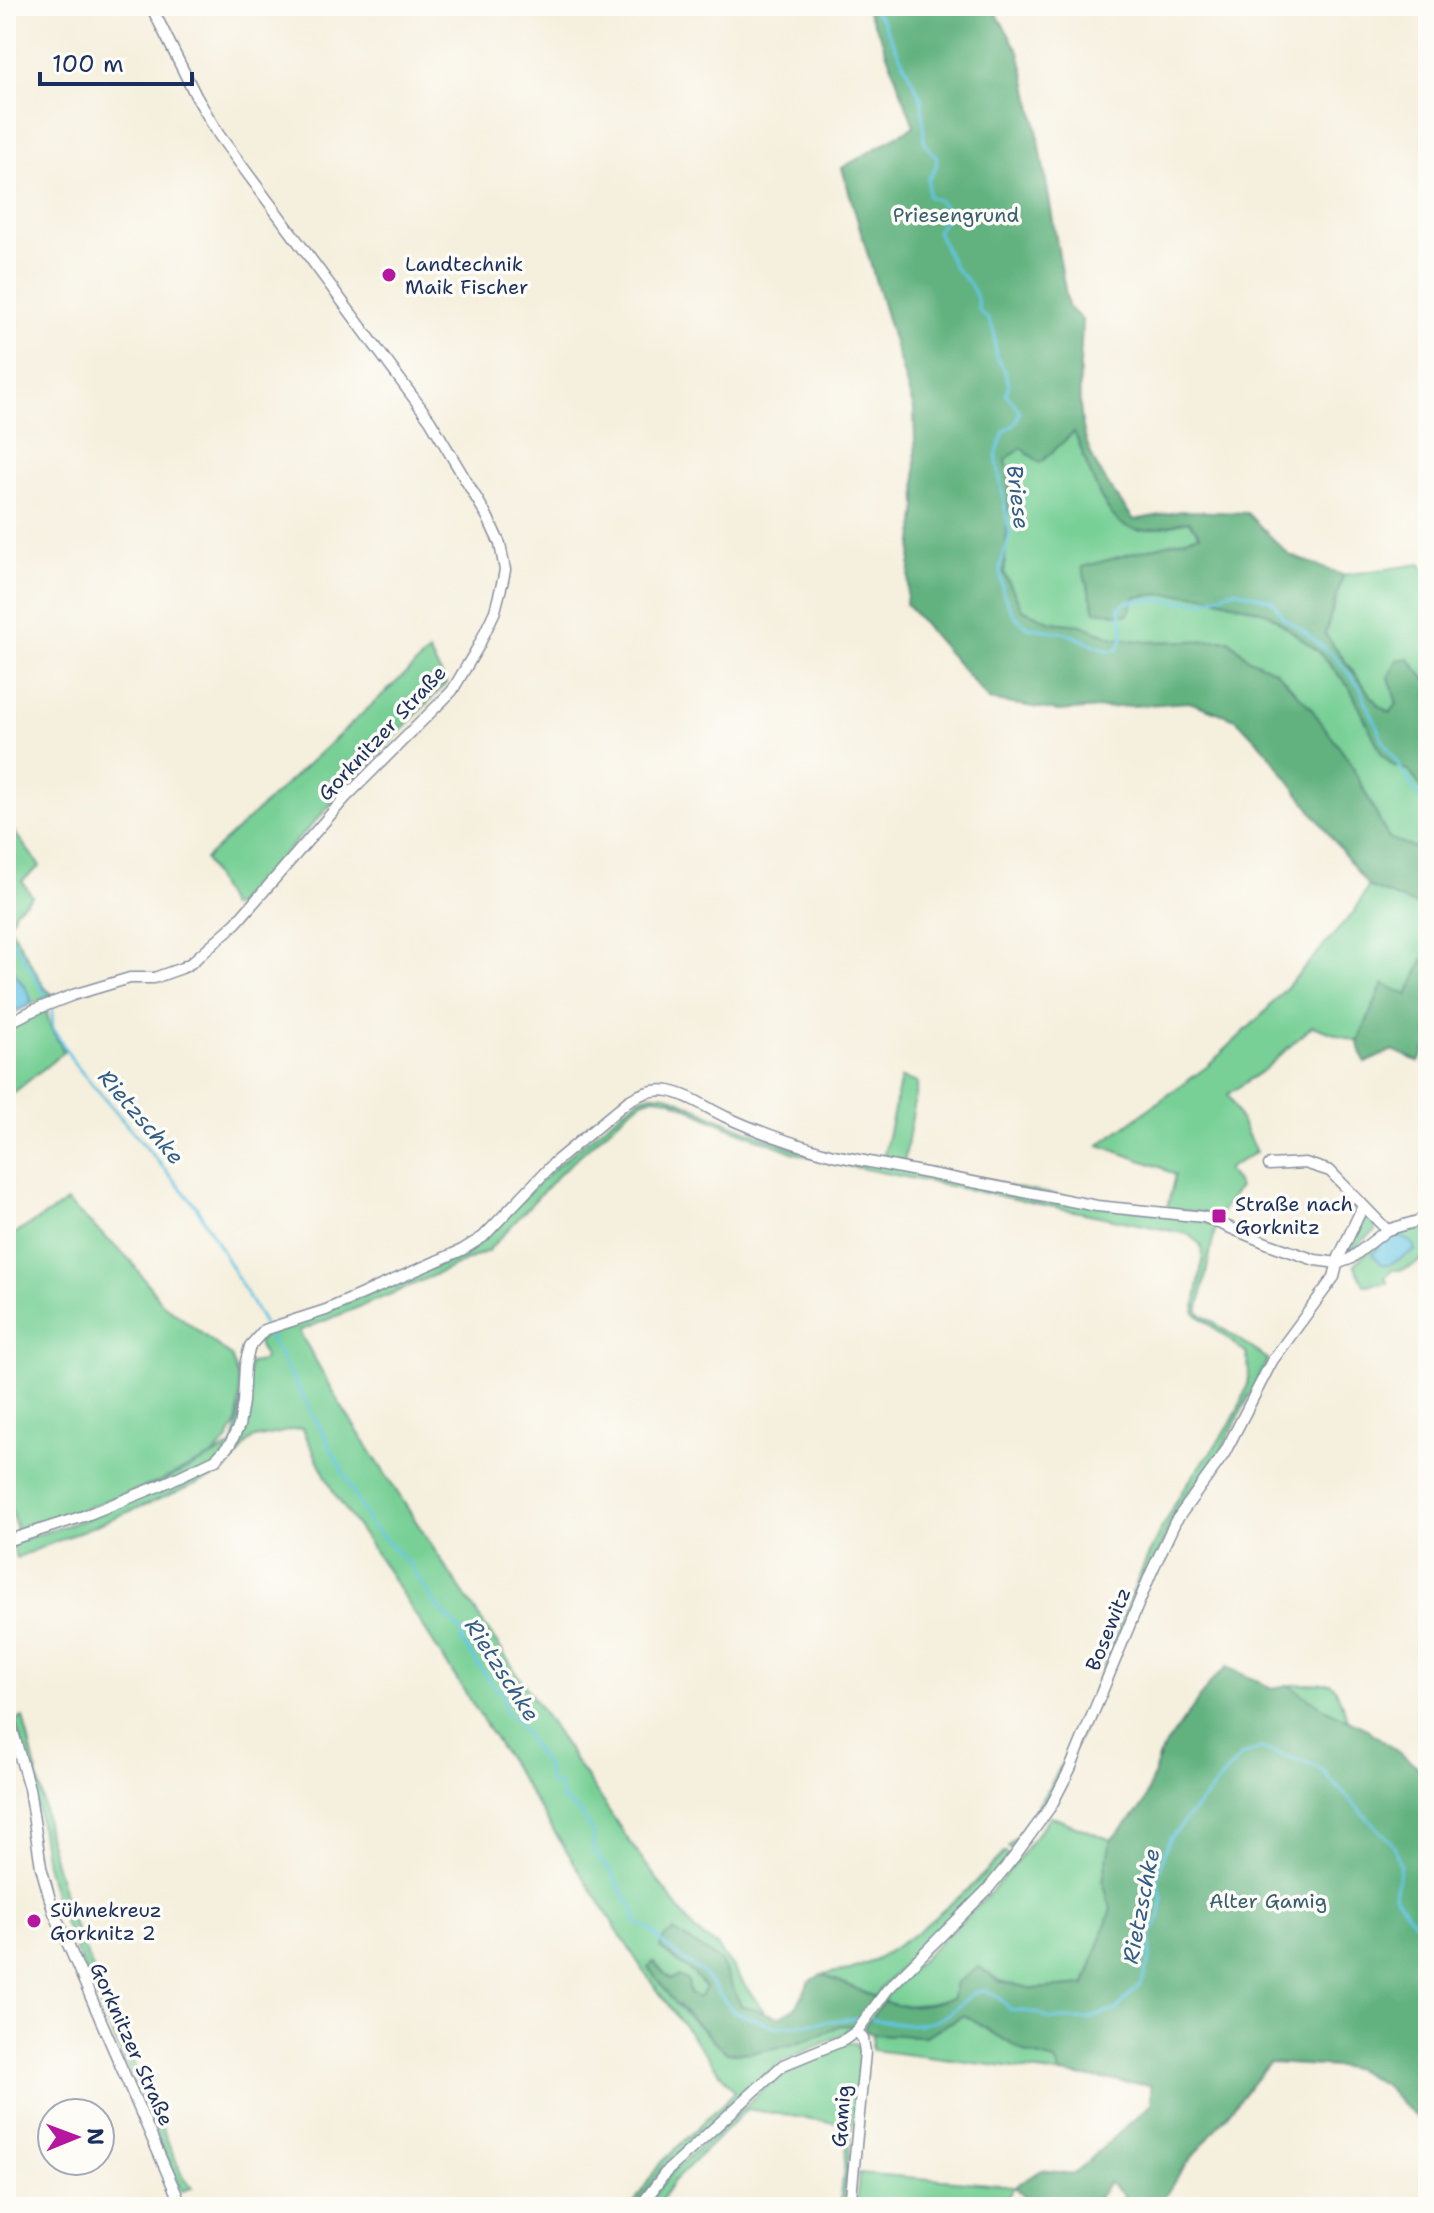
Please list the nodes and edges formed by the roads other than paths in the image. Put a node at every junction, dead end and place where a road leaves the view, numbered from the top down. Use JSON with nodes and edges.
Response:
{"nodes":[{"id":1,"x":151,"y":6,"type":"edge"},
{"id":2,"x":6,"y":1024,"type":"edge"},
{"id":3,"x":1269,"y":1165,"type":"dead end"},
{"id":4,"x":1363,"y":1206,"type":"junction"},
{"id":5,"x":1428,"y":1218,"type":"edge"},
{"id":6,"x":1387,"y":1230,"type":"junction"},
{"id":7,"x":1339,"y":1263,"type":"junction"},
{"id":8,"x":6,"y":1541,"type":"edge"},
{"id":9,"x":6,"y":1708,"type":"edge"},
{"id":10,"x":857,"y":2031,"type":"junction"},
{"id":11,"x":182,"y":2207,"type":"edge"},
{"id":12,"x":640,"y":2207,"type":"edge"},
{"id":13,"x":850,"y":2207,"type":"edge"}],
"edges":[{"from":1,"to":2,"type":"street","name":"Gorknitzer Straße"},
{"from":3,"to":4,"type":"street"},
{"from":4,"to":6,"type":"street"},
{"from":4,"to":7,"type":"street","name":"Bosewitz"},
{"from":5,"to":6,"type":"street","name":"Bosewitz"},
{"from":6,"to":7,"type":"street","name":"Bosewitz"},
{"from":7,"to":8,"type":"street"},
{"from":7,"to":10,"type":"street","name":"Bosewitz"},
{"from":9,"to":11,"type":"street","name":"Gorknitzer Straße"},
{"from":10,"to":12,"type":"street"},
{"from":10,"to":13,"type":"street","name":"Gamig"}]}
